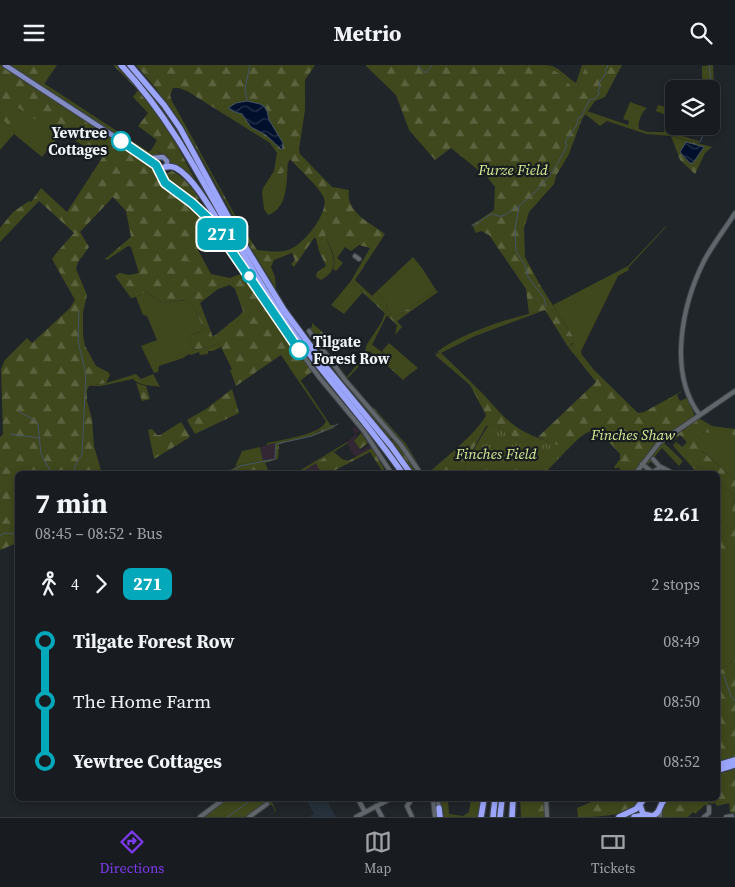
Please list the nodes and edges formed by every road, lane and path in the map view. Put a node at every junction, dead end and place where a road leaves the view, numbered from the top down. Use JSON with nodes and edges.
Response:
{"nodes":[{"id":1,"x":5,"y":65,"type":"edge"},
{"id":2,"x":121,"y":65,"type":"edge"},
{"id":3,"x":130,"y":65,"type":"edge"},
{"id":4,"x":144,"y":156,"type":"junction"},
{"id":5,"x":160,"y":157,"type":"junction"},
{"id":6,"x":160,"y":167,"type":"junction"},
{"id":7,"x":735,"y":213,"type":"edge"},
{"id":8,"x":355,"y":256,"type":"dead end"},
{"id":9,"x":359,"y":259,"type":"dead end"},
{"id":10,"x":255,"y":275,"type":"junction"},
{"id":11,"x":309,"y":331,"type":"dead end"},
{"id":12,"x":735,"y":391,"type":"edge"},
{"id":13,"x":699,"y":414,"type":"junction"},
{"id":14,"x":653,"y":459,"type":"dead end"},
{"id":15,"x":642,"y":463,"type":"junction"},
{"id":16,"x":660,"y":467,"type":"junction"},
{"id":17,"x":390,"y":471,"type":"edge"},
{"id":18,"x":401,"y":471,"type":"edge"},
{"id":19,"x":409,"y":471,"type":"edge"},
{"id":20,"x":419,"y":471,"type":"edge"},
{"id":21,"x":637,"y":471,"type":"edge"},
{"id":22,"x":651,"y":471,"type":"edge"},
{"id":23,"x":655,"y":471,"type":"edge"},
{"id":24,"x":669,"y":471,"type":"dead end"},
{"id":25,"x":735,"y":760,"type":"edge"},
{"id":26,"x":720,"y":764,"type":"edge"},
{"id":27,"x":735,"y":765,"type":"edge"},
{"id":28,"x":720,"y":769,"type":"edge"},
{"id":29,"x":221,"y":801,"type":"edge"},
{"id":30,"x":359,"y":801,"type":"edge"},
{"id":31,"x":386,"y":801,"type":"edge"},
{"id":32,"x":410,"y":801,"type":"edge"},
{"id":33,"x":433,"y":801,"type":"edge"},
{"id":34,"x":438,"y":801,"type":"edge"},
{"id":35,"x":484,"y":801,"type":"edge"},
{"id":36,"x":495,"y":801,"type":"edge"},
{"id":37,"x":502,"y":801,"type":"edge"},
{"id":38,"x":513,"y":801,"type":"edge"},
{"id":39,"x":546,"y":801,"type":"edge"},
{"id":40,"x":643,"y":801,"type":"edge"},
{"id":41,"x":657,"y":801,"type":"edge"},
{"id":42,"x":663,"y":801,"type":"edge"},
{"id":43,"x":268,"y":804,"type":"dead end"},
{"id":44,"x":640,"y":805,"type":"junction"},
{"id":45,"x":376,"y":806,"type":"junction"},
{"id":46,"x":660,"y":807,"type":"junction"},
{"id":47,"x":709,"y":807,"type":"dead end"},
{"id":48,"x":439,"y":808,"type":"joint"},
{"id":49,"x":365,"y":812,"type":"junction"},
{"id":50,"x":647,"y":816,"type":"edge"},
{"id":51,"x":732,"y":816,"type":"edge"},
{"id":52,"x":200,"y":817,"type":"edge"},
{"id":53,"x":249,"y":817,"type":"edge"},
{"id":54,"x":356,"y":817,"type":"edge"},
{"id":55,"x":382,"y":817,"type":"edge"},
{"id":56,"x":412,"y":817,"type":"edge"},
{"id":57,"x":435,"y":817,"type":"edge"},
{"id":58,"x":440,"y":817,"type":"edge"},
{"id":59,"x":481,"y":817,"type":"edge"},
{"id":60,"x":493,"y":817,"type":"edge"},
{"id":61,"x":500,"y":817,"type":"edge"},
{"id":62,"x":512,"y":817,"type":"edge"},
{"id":63,"x":547,"y":817,"type":"edge"},
{"id":64,"x":619,"y":817,"type":"edge"},
{"id":65,"x":634,"y":817,"type":"edge"},
{"id":66,"x":660,"y":817,"type":"edge"},
{"id":67,"x":704,"y":817,"type":"edge"},
{"id":68,"x":726,"y":817,"type":"edge"}],
"edges":[{"from":1,"to":4,"type":"main road"},
{"from":2,"to":10,"type":"highway"},
{"from":3,"to":19,"type":"highway"},
{"from":4,"to":5,"type":"main road"},
{"from":4,"to":6,"type":"main road"},
{"from":5,"to":6,"type":"main road"},
{"from":5,"to":6,"type":"main road"},
{"from":6,"to":10,"type":"highway"},
{"from":6,"to":17,"type":"street"},
{"from":7,"to":13,"type":"street"},
{"from":8,"to":9,"type":"street"},
{"from":10,"to":18,"type":"highway"},
{"from":11,"to":20,"type":"street"},
{"from":12,"to":13,"type":"street"},
{"from":13,"to":15,"type":"street"},
{"from":14,"to":16,"type":"street"},
{"from":15,"to":21,"type":"street"},
{"from":15,"to":22,"type":"street"},
{"from":16,"to":23,"type":"street"},
{"from":16,"to":24,"type":"street"},
{"from":25,"to":26,"type":"highway"},
{"from":27,"to":28,"type":"highway"},
{"from":29,"to":52,"type":"street"},
{"from":30,"to":49,"type":"street"},
{"from":31,"to":45,"type":"street"},
{"from":32,"to":56,"type":"street"},
{"from":33,"to":57,"type":"street"},
{"from":34,"to":48,"type":"street"},
{"from":35,"to":59,"type":"highway"},
{"from":36,"to":60,"type":"highway"},
{"from":37,"to":61,"type":"highway"},
{"from":38,"to":62,"type":"highway"},
{"from":39,"to":63,"type":"street"},
{"from":40,"to":44,"type":"highway"},
{"from":41,"to":46,"type":"highway"},
{"from":42,"to":46,"type":"highway"},
{"from":43,"to":53,"type":"street"},
{"from":44,"to":50,"type":"highway"},
{"from":44,"to":64,"type":"highway"},
{"from":45,"to":49,"type":"street"},
{"from":45,"to":55,"type":"street"},
{"from":46,"to":50,"type":"highway"},
{"from":46,"to":66,"type":"street"},
{"from":47,"to":67,"type":"street"},
{"from":48,"to":58,"type":"highway"},
{"from":49,"to":54,"type":"street"},
{"from":50,"to":65,"type":"highway"},
{"from":51,"to":68,"type":"street"}]}
